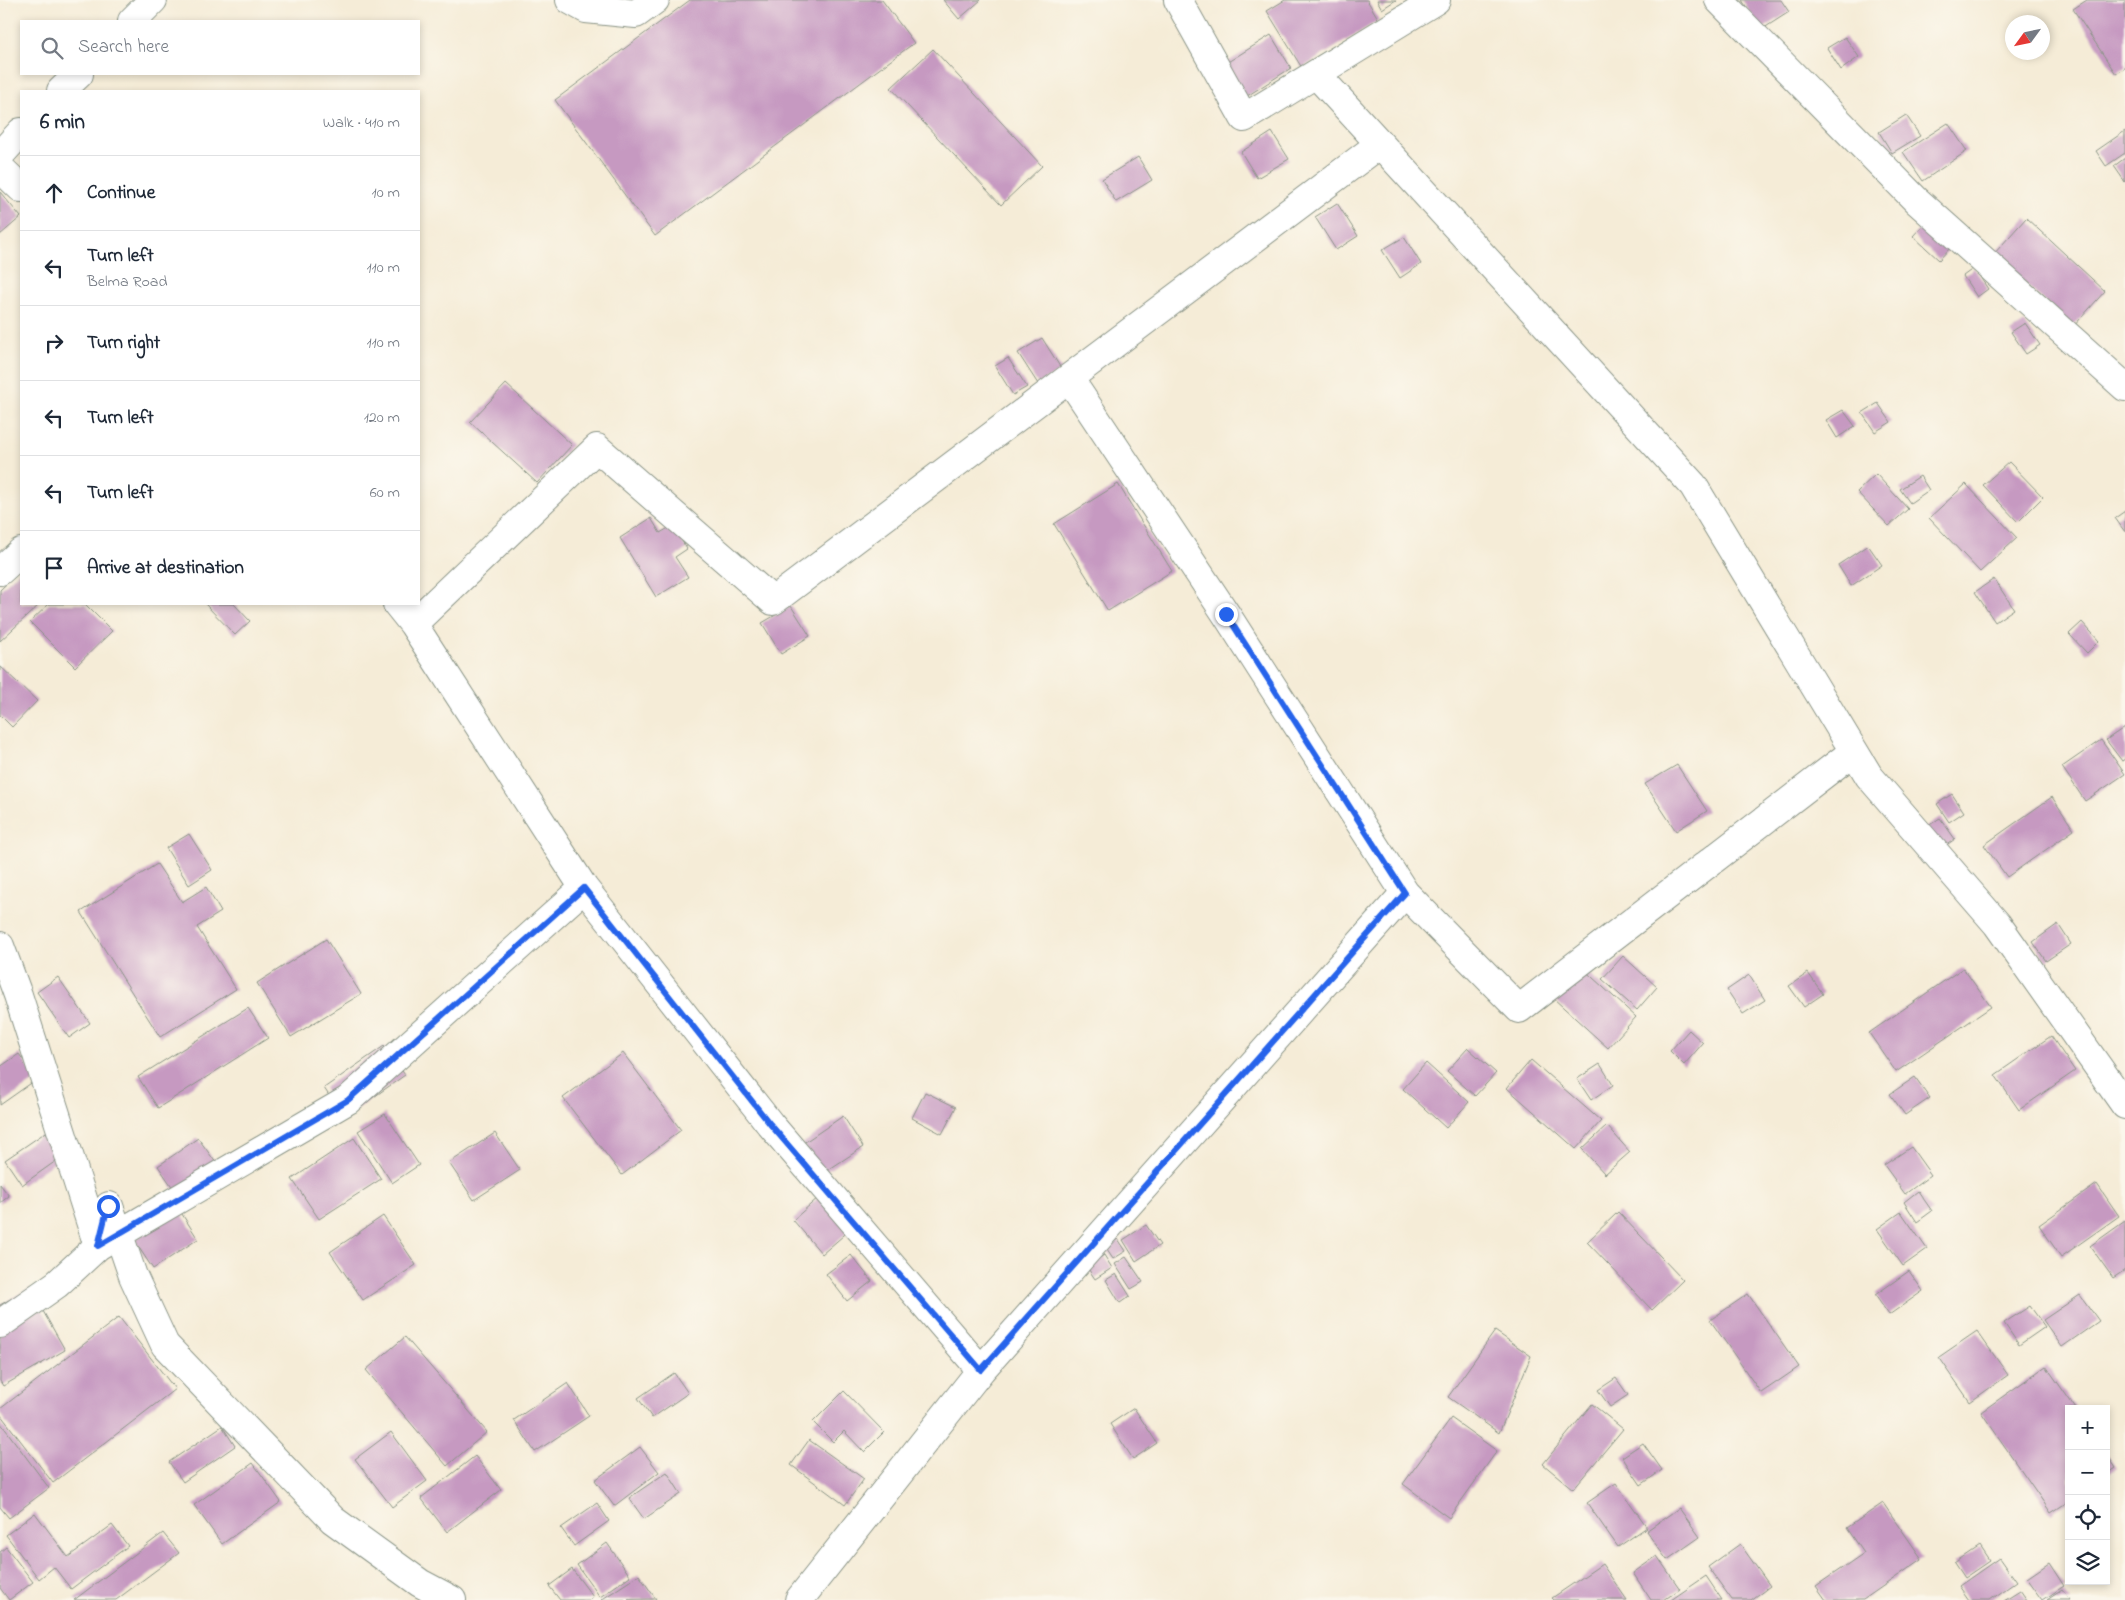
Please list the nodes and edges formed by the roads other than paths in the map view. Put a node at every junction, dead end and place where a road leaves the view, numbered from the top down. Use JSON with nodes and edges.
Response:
{"nodes":[{"id":1,"x":153,"y":0,"type":"edge"},
{"id":2,"x":570,"y":0,"type":"edge"},
{"id":3,"x":654,"y":0,"type":"edge"},
{"id":4,"x":1178,"y":0,"type":"edge"},
{"id":5,"x":1436,"y":0,"type":"edge"},
{"id":6,"x":1719,"y":0,"type":"edge"},
{"id":7,"x":133,"y":20,"type":"edge"},
{"id":8,"x":1316,"y":74,"type":"junction"},
{"id":9,"x":78,"y":75,"type":"edge"},
{"id":10,"x":62,"y":90,"type":"edge"},
{"id":11,"x":20,"y":133,"type":"edge"},
{"id":12,"x":1380,"y":144,"type":"junction"},
{"id":13,"x":0,"y":155,"type":"edge"},
{"id":14,"x":0,"y":168,"type":"edge"},
{"id":15,"x":20,"y":187,"type":"edge"},
{"id":16,"x":1069,"y":378,"type":"junction"},
{"id":17,"x":2125,"y":387,"type":"edge"},
{"id":18,"x":20,"y":553,"type":"edge"},
{"id":19,"x":0,"y":571,"type":"edge"},
{"id":20,"x":420,"y":601,"type":"edge"},
{"id":21,"x":415,"y":605,"type":"edge"},
{"id":22,"x":405,"y":614,"type":"edge"},
{"id":23,"x":1854,"y":752,"type":"junction"},
{"id":24,"x":584,"y":888,"type":"junction"},
{"id":25,"x":1405,"y":893,"type":"junction"},
{"id":26,"x":0,"y":946,"type":"edge"},
{"id":27,"x":2125,"y":1105,"type":"edge"},
{"id":28,"x":98,"y":1246,"type":"junction"},
{"id":29,"x":0,"y":1324,"type":"edge"},
{"id":30,"x":981,"y":1370,"type":"junction"},
{"id":31,"x":452,"y":1600,"type":"edge"},
{"id":32,"x":799,"y":1600,"type":"edge"}],
"edges":[{"from":1,"to":7,"type":"street"},
{"from":2,"to":3,"type":"street"},
{"from":4,"to":8,"type":"street"},
{"from":5,"to":8,"type":"street"},
{"from":6,"to":17,"type":"street"},
{"from":8,"to":12,"type":"street"},
{"from":9,"to":10,"type":"street"},
{"from":11,"to":13,"type":"street"},
{"from":12,"to":16,"type":"street"},
{"from":12,"to":23,"type":"street"},
{"from":14,"to":15,"type":"street"},
{"from":16,"to":20,"type":"street"},
{"from":16,"to":25,"type":"street"},
{"from":18,"to":19,"type":"street"},
{"from":21,"to":22,"type":"street"},
{"from":22,"to":24,"type":"street"},
{"from":23,"to":25,"type":"street"},
{"from":23,"to":27,"type":"street"},
{"from":24,"to":28,"type":"street"},
{"from":24,"to":30,"type":"street"},
{"from":25,"to":30,"type":"street"},
{"from":26,"to":28,"type":"street"},
{"from":28,"to":29,"type":"street"},
{"from":28,"to":31,"type":"street"},
{"from":30,"to":32,"type":"street"}]}
